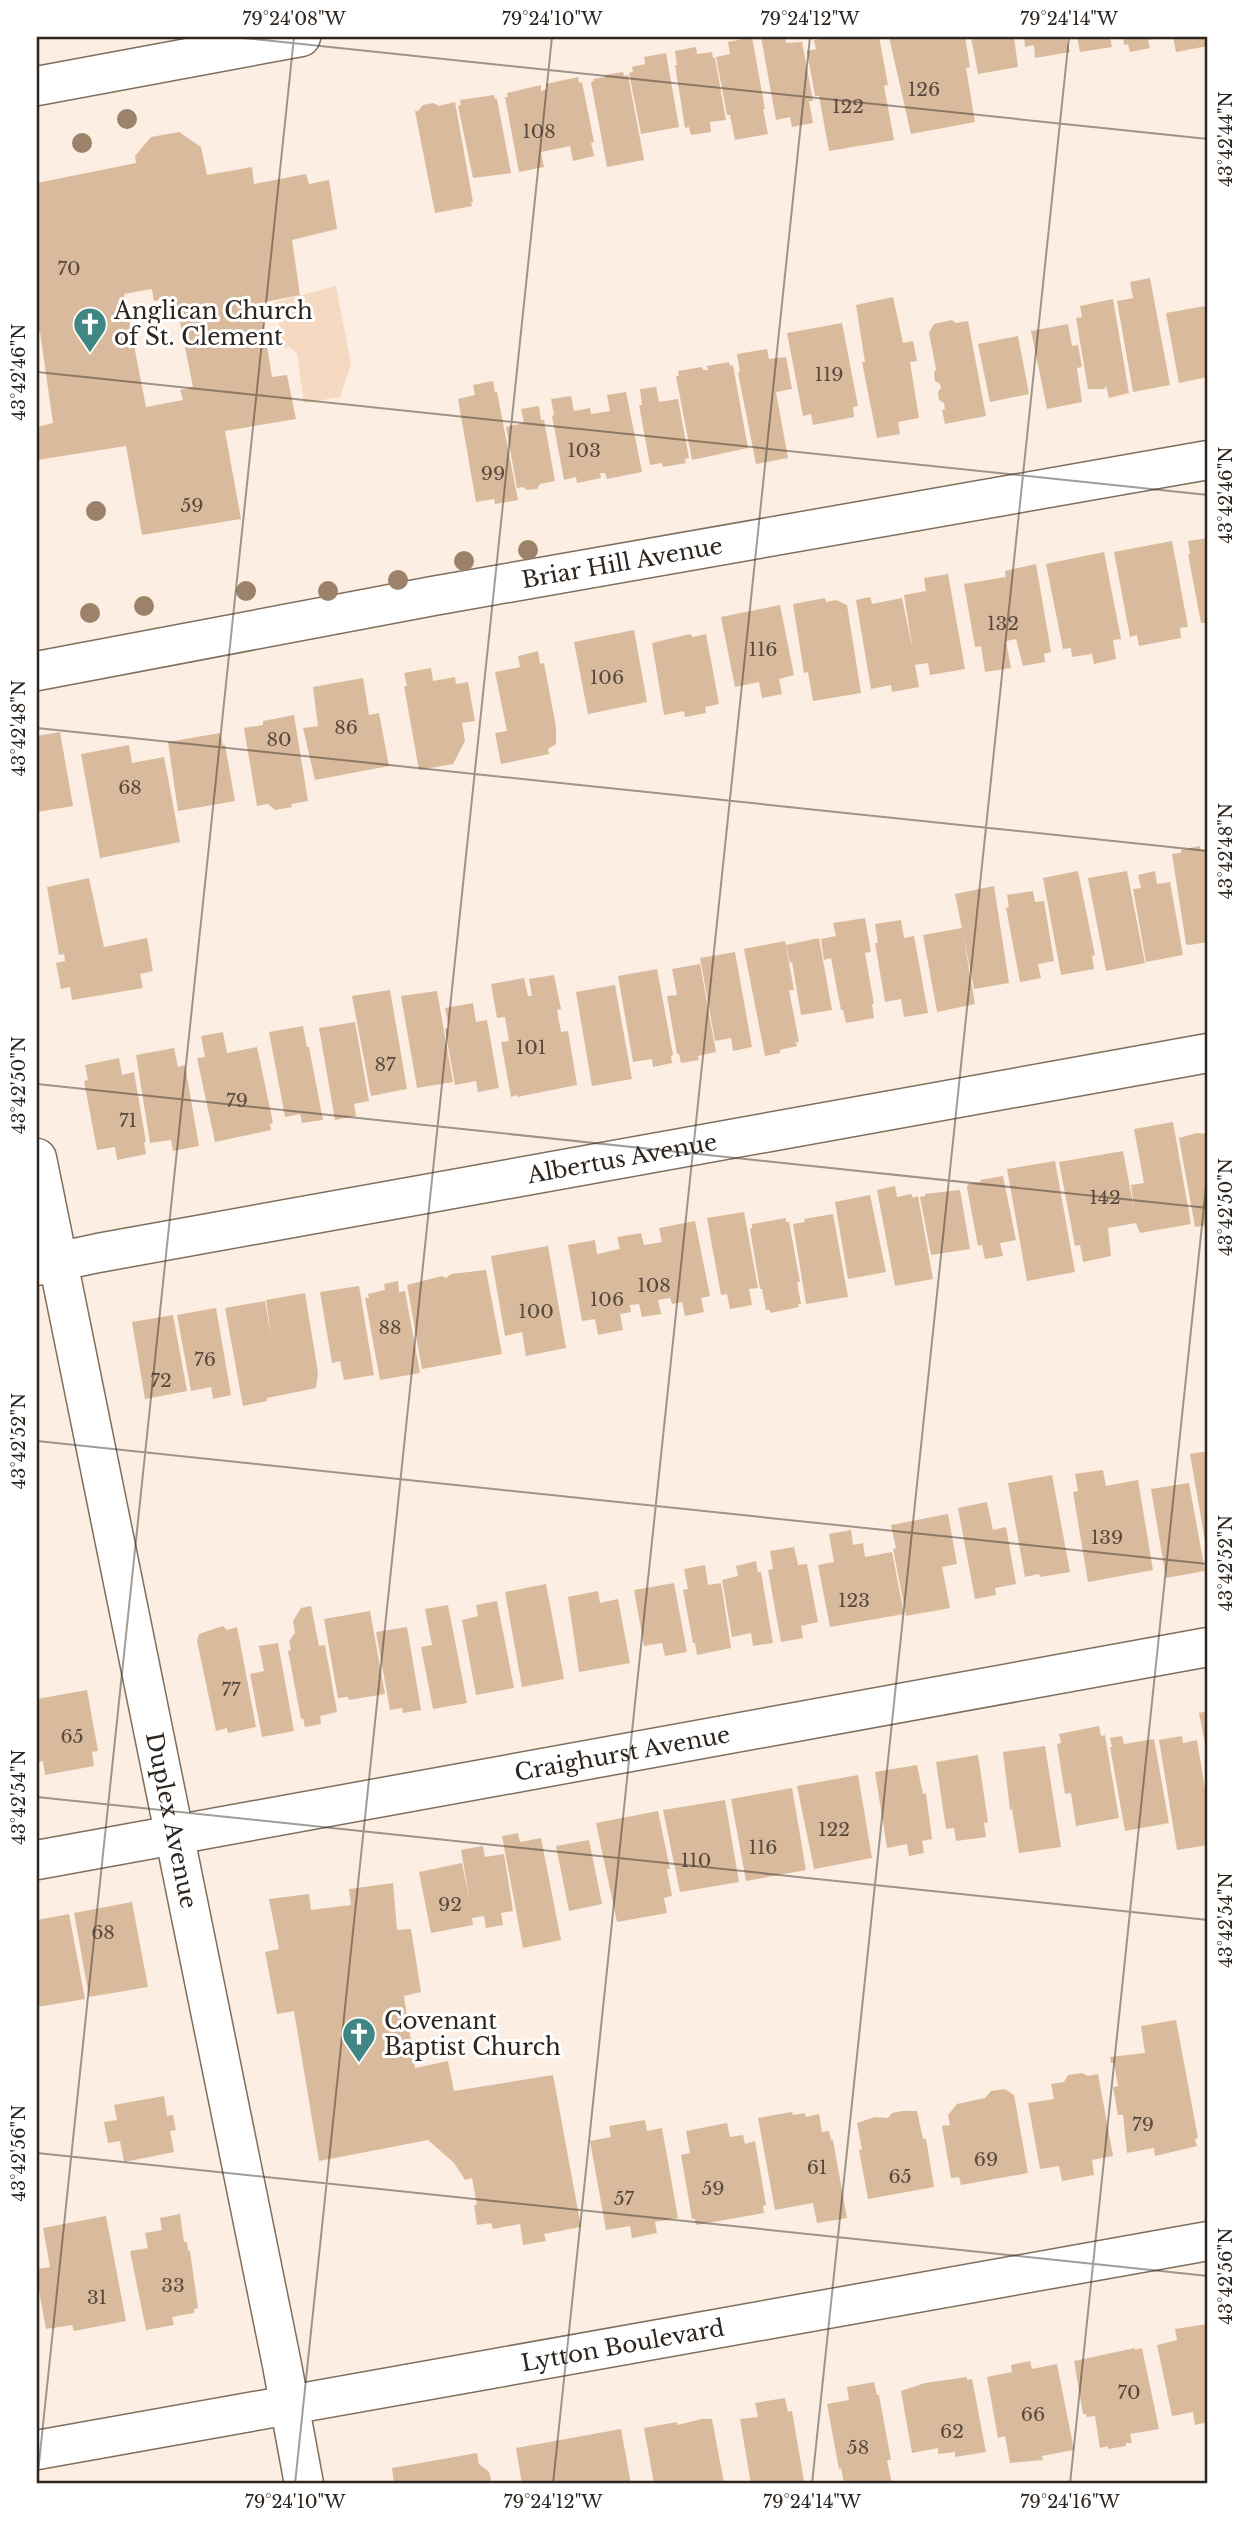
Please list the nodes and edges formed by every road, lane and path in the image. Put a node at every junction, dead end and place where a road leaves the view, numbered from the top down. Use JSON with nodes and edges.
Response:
{"nodes":[{"id":1,"x":301,"y":37,"type":"edge"},
{"id":2,"x":37,"y":86,"type":"edge"},
{"id":3,"x":1208,"y":460,"type":"edge"},
{"id":4,"x":37,"y":671,"type":"edge"},
{"id":5,"x":1208,"y":1053,"type":"edge"},
{"id":6,"x":37,"y":1158,"type":"edge"},
{"id":7,"x":47,"y":1264,"type":"edge"},
{"id":8,"x":1208,"y":1647,"type":"edge"},
{"id":9,"x":174,"y":1835,"type":"junction"},
{"id":10,"x":37,"y":1860,"type":"edge"},
{"id":11,"x":1208,"y":2241,"type":"edge"},
{"id":12,"x":289,"y":2405,"type":"junction"},
{"id":13,"x":37,"y":2450,"type":"edge"},
{"id":14,"x":304,"y":2484,"type":"edge"}],
"edges":[{"from":1,"to":2,"type":"street"},
{"from":3,"to":4,"type":"street","name":"Briar Hill Avenue"},
{"from":5,"to":7,"type":"street","name":"Albertus Avenue"},
{"from":6,"to":7,"type":"street","name":"Duplex Avenue"},
{"from":7,"to":9,"type":"street","name":"Duplex Avenue"},
{"from":8,"to":9,"type":"street","name":"Craighurst Avenue"},
{"from":9,"to":10,"type":"street","name":"Craighurst Avenue"},
{"from":9,"to":12,"type":"street","name":"Duplex Avenue"},
{"from":11,"to":12,"type":"street","name":"Lytton Boulevard"},
{"from":12,"to":13,"type":"street","name":"Lytton Boulevard"},
{"from":12,"to":14,"type":"street","name":"Duplex Avenue"}]}
